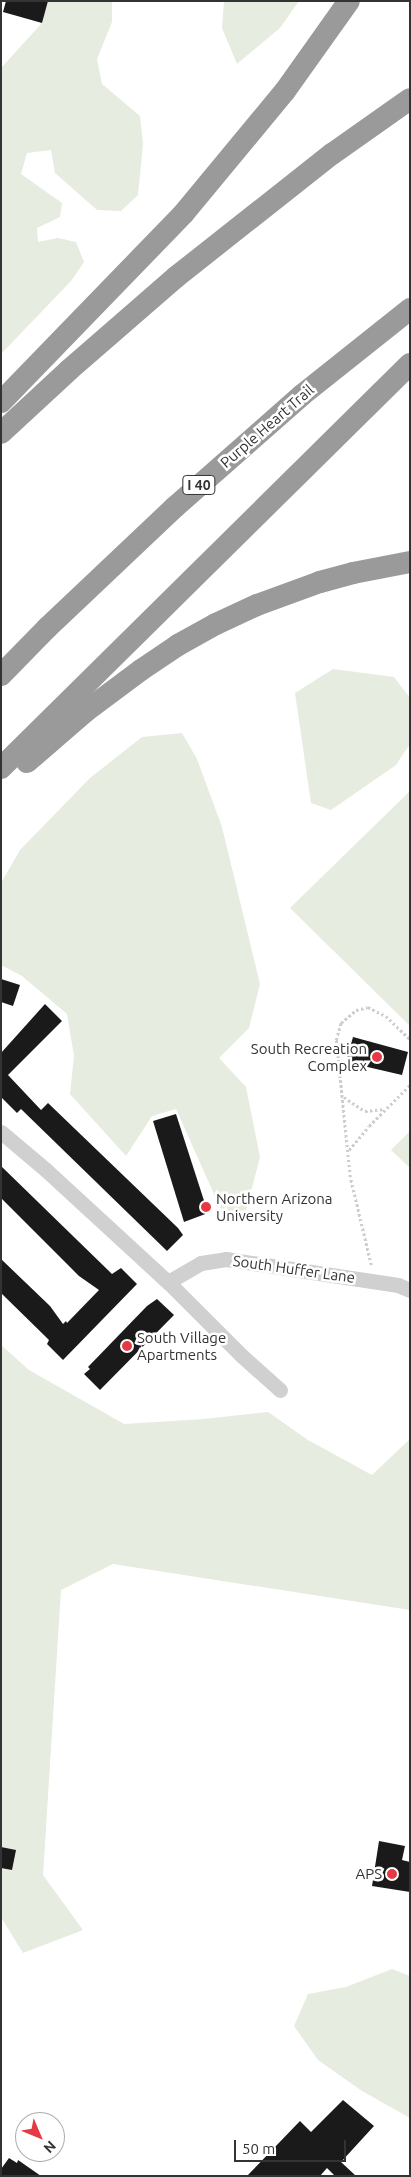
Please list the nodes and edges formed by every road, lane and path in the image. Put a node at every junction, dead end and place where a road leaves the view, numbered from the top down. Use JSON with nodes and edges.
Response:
{"nodes":[{"id":1,"x":349,"y":1,"type":"edge"},
{"id":2,"x":410,"y":99,"type":"edge"},
{"id":3,"x":410,"y":309,"type":"edge"},
{"id":4,"x":410,"y":364,"type":"edge"},
{"id":5,"x":1,"y":402,"type":"edge"},
{"id":6,"x":1,"y":433,"type":"edge"},
{"id":7,"x":410,"y":562,"type":"edge"},
{"id":8,"x":1,"y":675,"type":"edge"},
{"id":9,"x":1,"y":768,"type":"edge"},
{"id":10,"x":1,"y":783,"type":"edge"},
{"id":11,"x":410,"y":1039,"type":"edge"},
{"id":12,"x":410,"y":1085,"type":"edge"},
{"id":13,"x":344,"y":1096,"type":"junction"},
{"id":14,"x":386,"y":1109,"type":"junction"},
{"id":15,"x":1,"y":1132,"type":"edge"},
{"id":16,"x":349,"y":1150,"type":"junction"},
{"id":17,"x":374,"y":1281,"type":"junction"},
{"id":18,"x":168,"y":1282,"type":"junction"},
{"id":19,"x":410,"y":1290,"type":"edge"},
{"id":20,"x":280,"y":1390,"type":"dead end"}],
"edges":[{"from":1,"to":5,"type":"highway"},
{"from":2,"to":6,"type":"highway"},
{"from":3,"to":8,"type":"highway","name":"Purple Heart Trail","number":"I 40"},
{"from":4,"to":9,"type":"highway"},
{"from":7,"to":10,"type":"highway"},
{"from":11,"to":13,"type":"path"},
{"from":12,"to":14,"type":"path"},
{"from":13,"to":14,"type":"path"},
{"from":13,"to":16,"type":"path"},
{"from":14,"to":16,"type":"path"},
{"from":15,"to":18,"type":"street"},
{"from":16,"to":17,"type":"path"},
{"from":17,"to":18,"type":"street","name":"South Huffer Lane"},
{"from":17,"to":19,"type":"street","name":"South Huffer Lane"},
{"from":18,"to":20,"type":"street"}]}
